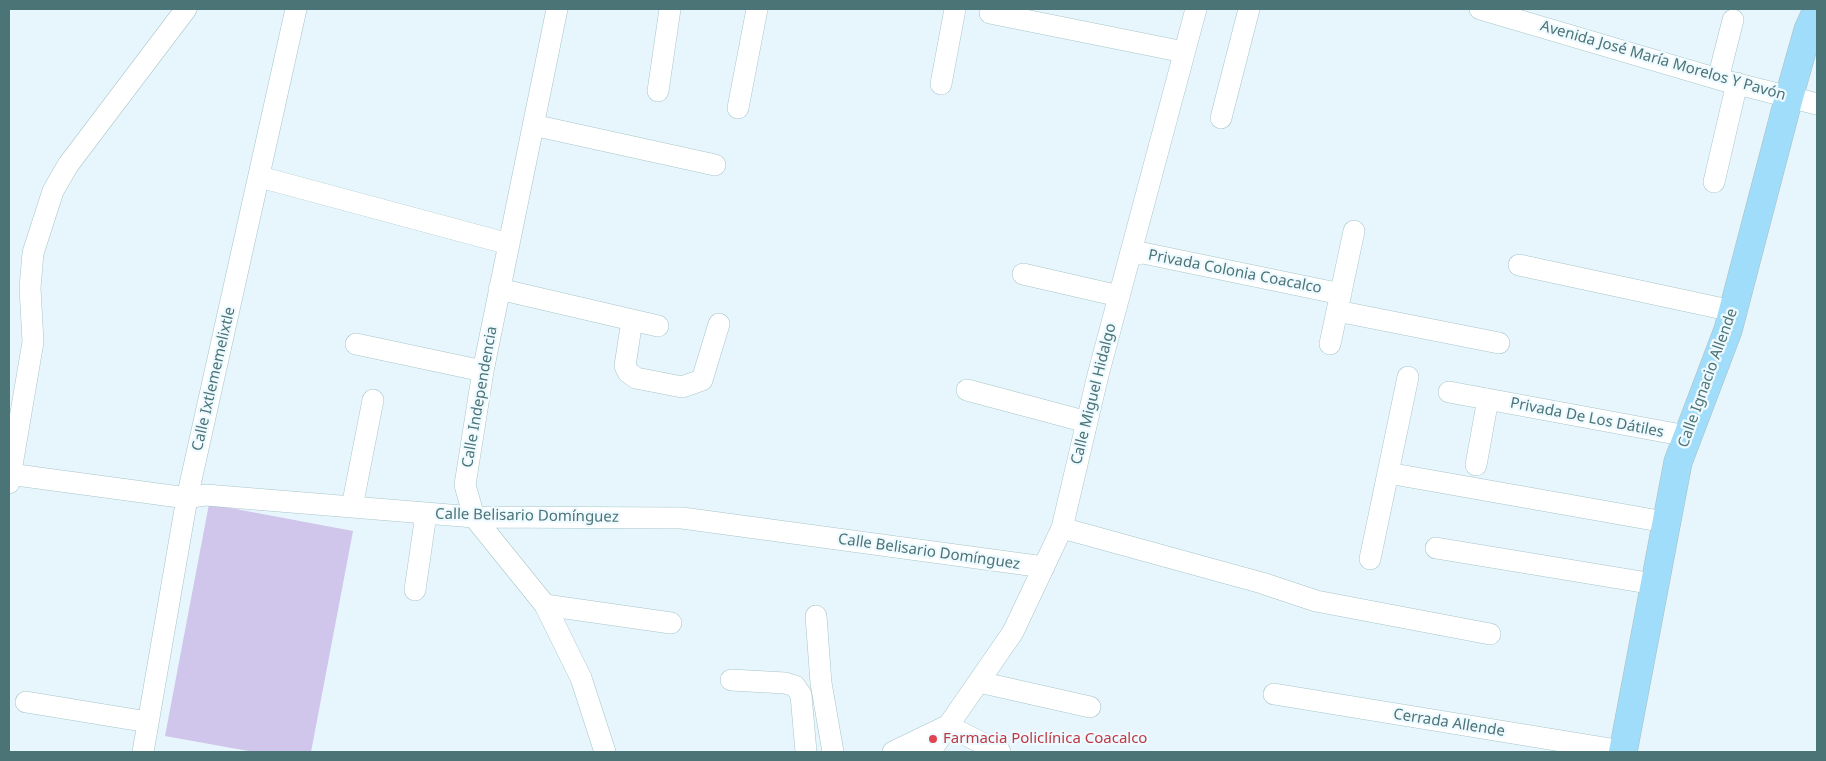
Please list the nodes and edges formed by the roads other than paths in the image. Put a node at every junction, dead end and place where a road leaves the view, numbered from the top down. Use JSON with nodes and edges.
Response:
{"nodes":[{"id":1,"x":186,"y":9,"type":"edge"},
{"id":2,"x":296,"y":9,"type":"edge"},
{"id":3,"x":557,"y":9,"type":"edge"},
{"id":4,"x":670,"y":9,"type":"edge"},
{"id":5,"x":757,"y":9,"type":"edge"},
{"id":6,"x":955,"y":9,"type":"edge"},
{"id":7,"x":1196,"y":9,"type":"edge"},
{"id":8,"x":1249,"y":9,"type":"edge"},
{"id":9,"x":1480,"y":9,"type":"edge"},
{"id":10,"x":1817,"y":10,"type":"edge"},
{"id":11,"x":990,"y":13,"type":"dead end"},
{"id":12,"x":1519,"y":14,"type":"edge"},
{"id":13,"x":1733,"y":20,"type":"dead end"},
{"id":14,"x":1184,"y":52,"type":"junction"},
{"id":15,"x":1727,"y":81,"type":"junction"},
{"id":16,"x":941,"y":84,"type":"dead end"},
{"id":17,"x":658,"y":91,"type":"dead end"},
{"id":18,"x":1789,"y":97,"type":"junction"},
{"id":19,"x":1817,"y":104,"type":"edge"},
{"id":20,"x":738,"y":108,"type":"dead end"},
{"id":21,"x":1222,"y":118,"type":"dead end"},
{"id":22,"x":533,"y":125,"type":"junction"},
{"id":23,"x":715,"y":165,"type":"dead end"},
{"id":24,"x":260,"y":177,"type":"junction"},
{"id":25,"x":1714,"y":182,"type":"dead end"},
{"id":26,"x":1354,"y":230,"type":"dead end"},
{"id":27,"x":509,"y":244,"type":"junction"},
{"id":28,"x":1130,"y":255,"type":"junction"},
{"id":29,"x":1519,"y":265,"type":"dead end"},
{"id":30,"x":1023,"y":274,"type":"dead end"},
{"id":31,"x":499,"y":289,"type":"junction"},
{"id":32,"x":1119,"y":296,"type":"junction"},
{"id":33,"x":1339,"y":302,"type":"junction"},
{"id":34,"x":1733,"y":311,"type":"junction"},
{"id":35,"x":632,"y":320,"type":"junction"},
{"id":36,"x":719,"y":324,"type":"dead end"},
{"id":37,"x":658,"y":326,"type":"dead end"},
{"id":38,"x":1499,"y":343,"type":"dead end"},
{"id":39,"x":356,"y":344,"type":"dead end"},
{"id":40,"x":1330,"y":344,"type":"dead end"},
{"id":41,"x":482,"y":371,"type":"junction"},
{"id":42,"x":1408,"y":377,"type":"dead end"},
{"id":43,"x":967,"y":390,"type":"dead end"},
{"id":44,"x":1449,"y":392,"type":"dead end"},
{"id":45,"x":373,"y":400,"type":"dead end"},
{"id":46,"x":1488,"y":400,"type":"junction"},
{"id":47,"x":1087,"y":422,"type":"junction"},
{"id":48,"x":1687,"y":436,"type":"junction"},
{"id":49,"x":1476,"y":465,"type":"dead end"},
{"id":50,"x":1388,"y":473,"type":"junction"},
{"id":51,"x":10,"y":477,"type":"edge"},
{"id":52,"x":187,"y":498,"type":"junction"},
{"id":53,"x":352,"y":507,"type":"junction"},
{"id":54,"x":426,"y":514,"type":"junction"},
{"id":55,"x":474,"y":517,"type":"junction"},
{"id":56,"x":1665,"y":522,"type":"junction"},
{"id":57,"x":1062,"y":528,"type":"junction"},
{"id":58,"x":1436,"y":548,"type":"dead end"},
{"id":59,"x":1370,"y":559,"type":"dead end"},
{"id":60,"x":1044,"y":567,"type":"junction"},
{"id":61,"x":1654,"y":584,"type":"junction"},
{"id":62,"x":415,"y":590,"type":"dead end"},
{"id":63,"x":545,"y":605,"type":"junction"},
{"id":64,"x":816,"y":616,"type":"dead end"},
{"id":65,"x":672,"y":623,"type":"dead end"},
{"id":66,"x":1490,"y":634,"type":"dead end"},
{"id":67,"x":731,"y":680,"type":"dead end"},
{"id":68,"x":979,"y":682,"type":"junction"},
{"id":69,"x":1274,"y":694,"type":"dead end"},
{"id":70,"x":26,"y":702,"type":"dead end"},
{"id":71,"x":1090,"y":707,"type":"dead end"},
{"id":72,"x":148,"y":722,"type":"junction"},
{"id":73,"x":948,"y":726,"type":"junction"},
{"id":74,"x":143,"y":752,"type":"edge"},
{"id":75,"x":605,"y":752,"type":"edge"},
{"id":76,"x":806,"y":752,"type":"edge"},
{"id":77,"x":832,"y":752,"type":"edge"},
{"id":78,"x":893,"y":752,"type":"edge"},
{"id":79,"x":930,"y":752,"type":"edge"},
{"id":80,"x":1000,"y":752,"type":"edge"},
{"id":81,"x":1623,"y":752,"type":"edge"}],
"edges":[{"from":1,"to":51,"type":"street"},
{"from":2,"to":24,"type":"street","name":"Calle Ixtlememelixtle"},
{"from":3,"to":22,"type":"street","name":"Calle Independencia"},
{"from":4,"to":17,"type":"street"},
{"from":5,"to":20,"type":"street"},
{"from":6,"to":16,"type":"street"},
{"from":7,"to":14,"type":"street","name":"Calle Miguel Hidalgo"},
{"from":8,"to":21,"type":"street"},
{"from":9,"to":12,"type":"street","name":"Avenida José María Morelos Y Pavón"},
{"from":10,"to":18,"type":"main road","name":"Calle Ignacio Allende"},
{"from":11,"to":14,"type":"street"},
{"from":12,"to":15,"type":"street","name":"Avenida José María Morelos Y Pavón"},
{"from":13,"to":15,"type":"street"},
{"from":14,"to":28,"type":"street","name":"Calle Miguel Hidalgo"},
{"from":15,"to":18,"type":"street","name":"Avenida José María Morelos Y Pavón"},
{"from":15,"to":25,"type":"street"},
{"from":18,"to":19,"type":"street","name":"Avenida José María Morelos Y Pavón"},
{"from":18,"to":34,"type":"main road","name":"Calle Ignacio Allende"},
{"from":22,"to":23,"type":"street"},
{"from":22,"to":27,"type":"street","name":"Calle Independencia"},
{"from":24,"to":27,"type":"street"},
{"from":24,"to":52,"type":"street","name":"Calle Ixtlememelixtle"},
{"from":26,"to":33,"type":"street"},
{"from":27,"to":31,"type":"street","name":"Calle Independencia"},
{"from":28,"to":32,"type":"street","name":"Calle Miguel Hidalgo"},
{"from":28,"to":33,"type":"street","name":"Privada Colonia Coacalco"},
{"from":29,"to":34,"type":"street"},
{"from":30,"to":32,"type":"street"},
{"from":31,"to":35,"type":"street"},
{"from":31,"to":41,"type":"street","name":"Calle Independencia"},
{"from":32,"to":47,"type":"street","name":"Calle Miguel Hidalgo"},
{"from":33,"to":38,"type":"street","name":"Privada Colonia Coacalco"},
{"from":33,"to":40,"type":"street"},
{"from":34,"to":48,"type":"main road","name":"Calle Ignacio Allende"},
{"from":35,"to":36,"type":"street"},
{"from":35,"to":37,"type":"street"},
{"from":39,"to":41,"type":"street"},
{"from":41,"to":55,"type":"street","name":"Calle Independencia"},
{"from":42,"to":50,"type":"street"},
{"from":43,"to":47,"type":"street"},
{"from":44,"to":46,"type":"street","name":"Privada De Los Dátiles"},
{"from":45,"to":53,"type":"street"},
{"from":46,"to":48,"type":"street","name":"Privada De Los Dátiles"},
{"from":46,"to":49,"type":"street"},
{"from":47,"to":57,"type":"street","name":"Calle Miguel Hidalgo"},
{"from":48,"to":56,"type":"main road","name":"Calle Ignacio Allende"},
{"from":50,"to":56,"type":"street"},
{"from":50,"to":59,"type":"street"},
{"from":51,"to":52,"type":"street","name":"Calle Belisario Domínguez"},
{"from":52,"to":53,"type":"street","name":"Calle Belisario Domínguez"},
{"from":52,"to":72,"type":"street","name":"Calle Ixtlememelixtle"},
{"from":53,"to":54,"type":"street","name":"Calle Belisario Domínguez"},
{"from":54,"to":55,"type":"street","name":"Calle Belisario Domínguez"},
{"from":54,"to":62,"type":"street"},
{"from":55,"to":60,"type":"street","name":"Calle Belisario Domínguez"},
{"from":55,"to":63,"type":"street","name":"Calle Independencia"},
{"from":56,"to":61,"type":"main road","name":"Calle Ignacio Allende"},
{"from":57,"to":60,"type":"street","name":"Calle Miguel Hidalgo"},
{"from":57,"to":66,"type":"street"},
{"from":58,"to":61,"type":"street"},
{"from":60,"to":68,"type":"street","name":"Calle Miguel Hidalgo"},
{"from":61,"to":81,"type":"main road","name":"Calle Ignacio Allende"},
{"from":63,"to":65,"type":"street"},
{"from":63,"to":75,"type":"street","name":"Calle Independencia"},
{"from":64,"to":77,"type":"street"},
{"from":67,"to":76,"type":"street"},
{"from":68,"to":71,"type":"street"},
{"from":68,"to":73,"type":"street","name":"Calle Miguel Hidalgo"},
{"from":69,"to":81,"type":"street","name":"Cerrada Allende"},
{"from":70,"to":72,"type":"street"},
{"from":72,"to":74,"type":"street","name":"Calle Ixtlememelixtle"},
{"from":73,"to":78,"type":"street"},
{"from":73,"to":79,"type":"street","name":"Calle Miguel Hidalgo"},
{"from":73,"to":80,"type":"street"}]}
